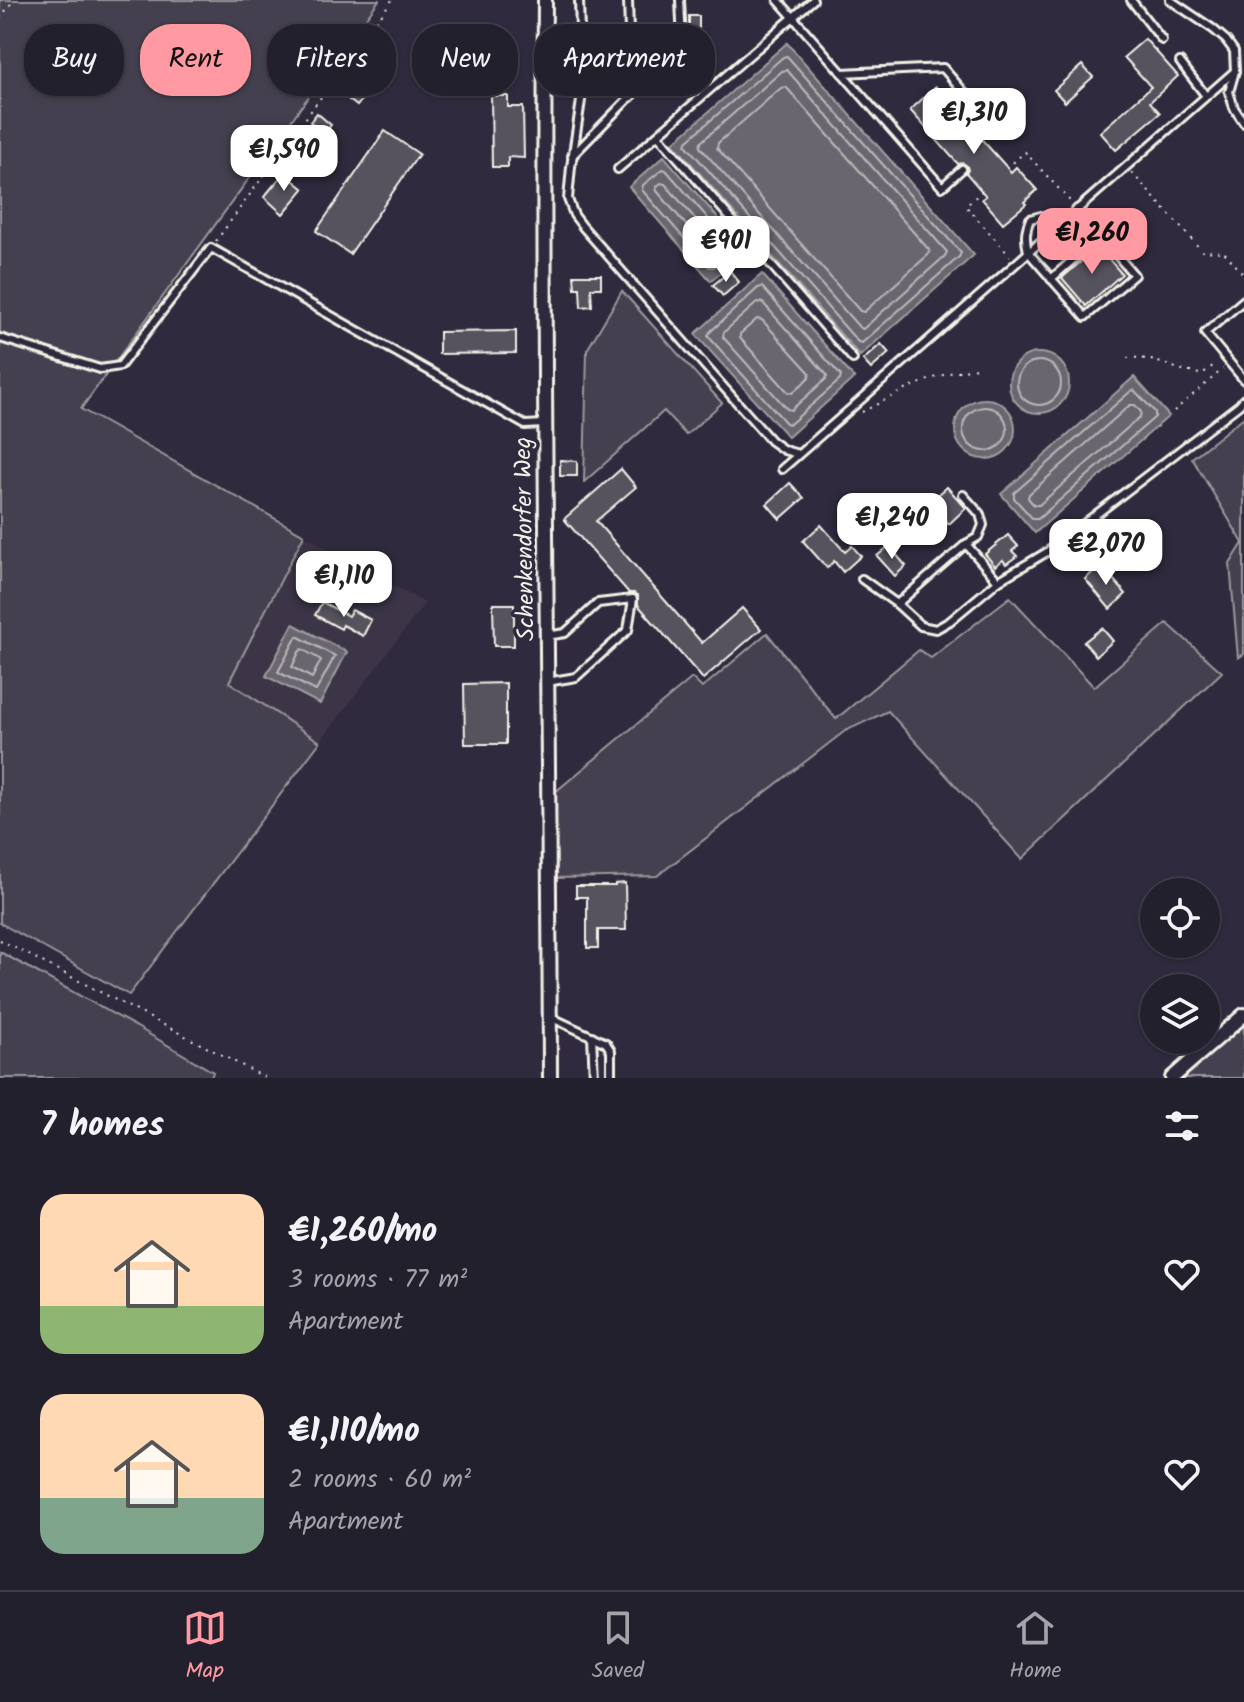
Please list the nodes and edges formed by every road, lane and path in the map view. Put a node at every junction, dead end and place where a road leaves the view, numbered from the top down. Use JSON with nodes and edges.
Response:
{"nodes":[{"id":1,"x":14,"y":0,"type":"edge"},
{"id":2,"x":392,"y":0,"type":"edge"},
{"id":3,"x":545,"y":0,"type":"edge"},
{"id":4,"x":579,"y":0,"type":"edge"},
{"id":5,"x":628,"y":0,"type":"edge"},
{"id":6,"x":680,"y":0,"type":"edge"},
{"id":7,"x":778,"y":0,"type":"edge"},
{"id":8,"x":813,"y":0,"type":"edge"},
{"id":9,"x":1131,"y":0,"type":"edge"},
{"id":10,"x":1170,"y":0,"type":"edge"},
{"id":11,"x":0,"y":18,"type":"edge"},
{"id":12,"x":793,"y":18,"type":"junction"},
{"id":13,"x":1162,"y":40,"type":"dead end"},
{"id":14,"x":1180,"y":62,"type":"dead end"},
{"id":15,"x":1235,"y":71,"type":"junction"},
{"id":16,"x":842,"y":73,"type":"junction"},
{"id":17,"x":1206,"y":96,"type":"junction"},
{"id":18,"x":631,"y":97,"type":"junction"},
{"id":19,"x":964,"y":119,"type":"dead end"},
{"id":20,"x":1244,"y":123,"type":"edge"},
{"id":21,"x":658,"y":135,"type":"junction"},
{"id":22,"x":572,"y":156,"type":"junction"},
{"id":23,"x":1126,"y":166,"type":"junction"},
{"id":24,"x":1007,"y":168,"type":"dead end"},
{"id":25,"x":618,"y":169,"type":"dead end"},
{"id":26,"x":962,"y":169,"type":"dead end"},
{"id":27,"x":982,"y":191,"type":"dead end"},
{"id":28,"x":1077,"y":209,"type":"junction"},
{"id":29,"x":1064,"y":221,"type":"junction"},
{"id":30,"x":1100,"y":236,"type":"junction"},
{"id":31,"x":211,"y":248,"type":"junction"},
{"id":32,"x":1028,"y":252,"type":"junction"},
{"id":33,"x":1017,"y":262,"type":"junction"},
{"id":34,"x":1244,"y":275,"type":"edge"},
{"id":35,"x":1051,"y":279,"type":"junction"},
{"id":36,"x":1244,"y":300,"type":"edge"},
{"id":37,"x":0,"y":338,"type":"edge"},
{"id":38,"x":1127,"y":358,"type":"dead end"},
{"id":39,"x":853,"y":359,"type":"dead end"},
{"id":40,"x":1227,"y":360,"type":"junction"},
{"id":41,"x":979,"y":368,"type":"dead end"},
{"id":42,"x":1244,"y":380,"type":"edge"},
{"id":43,"x":1244,"y":399,"type":"edge"},
{"id":44,"x":1174,"y":411,"type":"dead end"},
{"id":45,"x":856,"y":415,"type":"dead end"},
{"id":46,"x":544,"y":424,"type":"junction"},
{"id":47,"x":798,"y":454,"type":"junction"},
{"id":48,"x":782,"y":469,"type":"dead end"},
{"id":49,"x":963,"y":495,"type":"dead end"},
{"id":50,"x":966,"y":544,"type":"junction"},
{"id":51,"x":862,"y":579,"type":"dead end"},
{"id":52,"x":998,"y":581,"type":"junction"},
{"id":53,"x":897,"y":604,"type":"junction"},
{"id":54,"x":547,"y":636,"type":"junction"},
{"id":55,"x":547,"y":682,"type":"junction"},
{"id":56,"x":0,"y":940,"type":"edge"},
{"id":57,"x":1244,"y":1015,"type":"edge"},
{"id":58,"x":550,"y":1017,"type":"junction"},
{"id":59,"x":592,"y":1036,"type":"junction"},
{"id":60,"x":266,"y":1078,"type":"edge"},
{"id":61,"x":550,"y":1078,"type":"edge"},
{"id":62,"x":594,"y":1078,"type":"edge"},
{"id":63,"x":611,"y":1078,"type":"edge"},
{"id":64,"x":1172,"y":1078,"type":"edge"}],
"edges":[{"from":1,"to":11,"type":"path"},
{"from":2,"to":31,"type":"path"},
{"from":3,"to":46,"type":"street","name":"Schenkendorfer Weg"},
{"from":4,"to":22,"type":"lane"},
{"from":5,"to":18,"type":"lane"},
{"from":6,"to":18,"type":"lane"},
{"from":7,"to":12,"type":"lane"},
{"from":8,"to":12,"type":"lane"},
{"from":9,"to":13,"type":"lane"},
{"from":10,"to":15,"type":"lane"},
{"from":12,"to":16,"type":"lane"},
{"from":12,"to":21,"type":"lane"},
{"from":14,"to":17,"type":"lane"},
{"from":15,"to":17,"type":"lane"},
{"from":15,"to":20,"type":"lane"},
{"from":16,"to":19,"type":"lane"},
{"from":16,"to":26,"type":"lane"},
{"from":17,"to":23,"type":"lane"},
{"from":18,"to":22,"type":"lane"},
{"from":21,"to":25,"type":"lane"},
{"from":21,"to":39,"type":"lane"},
{"from":22,"to":47,"type":"lane"},
{"from":23,"to":28,"type":"lane"},
{"from":23,"to":34,"type":"path"},
{"from":24,"to":28,"type":"path"},
{"from":27,"to":33,"type":"path"},
{"from":28,"to":29,"type":"lane"},
{"from":28,"to":30,"type":"lane"},
{"from":29,"to":32,"type":"lane"},
{"from":29,"to":32,"type":"lane"},
{"from":30,"to":35,"type":"lane"},
{"from":30,"to":35,"type":"lane"},
{"from":31,"to":37,"type":"lane"},
{"from":31,"to":46,"type":"lane"},
{"from":32,"to":33,"type":"lane"},
{"from":32,"to":35,"type":"lane"},
{"from":33,"to":47,"type":"lane"},
{"from":36,"to":40,"type":"lane"},
{"from":38,"to":40,"type":"path"},
{"from":40,"to":42,"type":"lane"},
{"from":40,"to":44,"type":"path"},
{"from":41,"to":45,"type":"path"},
{"from":43,"to":52,"type":"lane"},
{"from":46,"to":54,"type":"street","name":"Schenkendorfer Weg"},
{"from":47,"to":48,"type":"lane"},
{"from":49,"to":50,"type":"lane"},
{"from":50,"to":52,"type":"lane"},
{"from":50,"to":53,"type":"lane"},
{"from":51,"to":53,"type":"lane"},
{"from":52,"to":53,"type":"lane"},
{"from":54,"to":55,"type":"street","name":"Schenkendorfer Weg"},
{"from":54,"to":55,"type":"lane"},
{"from":55,"to":58,"type":"street","name":"Schenkendorfer Weg"},
{"from":56,"to":60,"type":"path"},
{"from":57,"to":64,"type":"street"},
{"from":58,"to":59,"type":"lane"},
{"from":58,"to":61,"type":"street","name":"Schenkendorfer Weg"},
{"from":59,"to":62,"type":"lane"},
{"from":59,"to":63,"type":"lane"}]}
